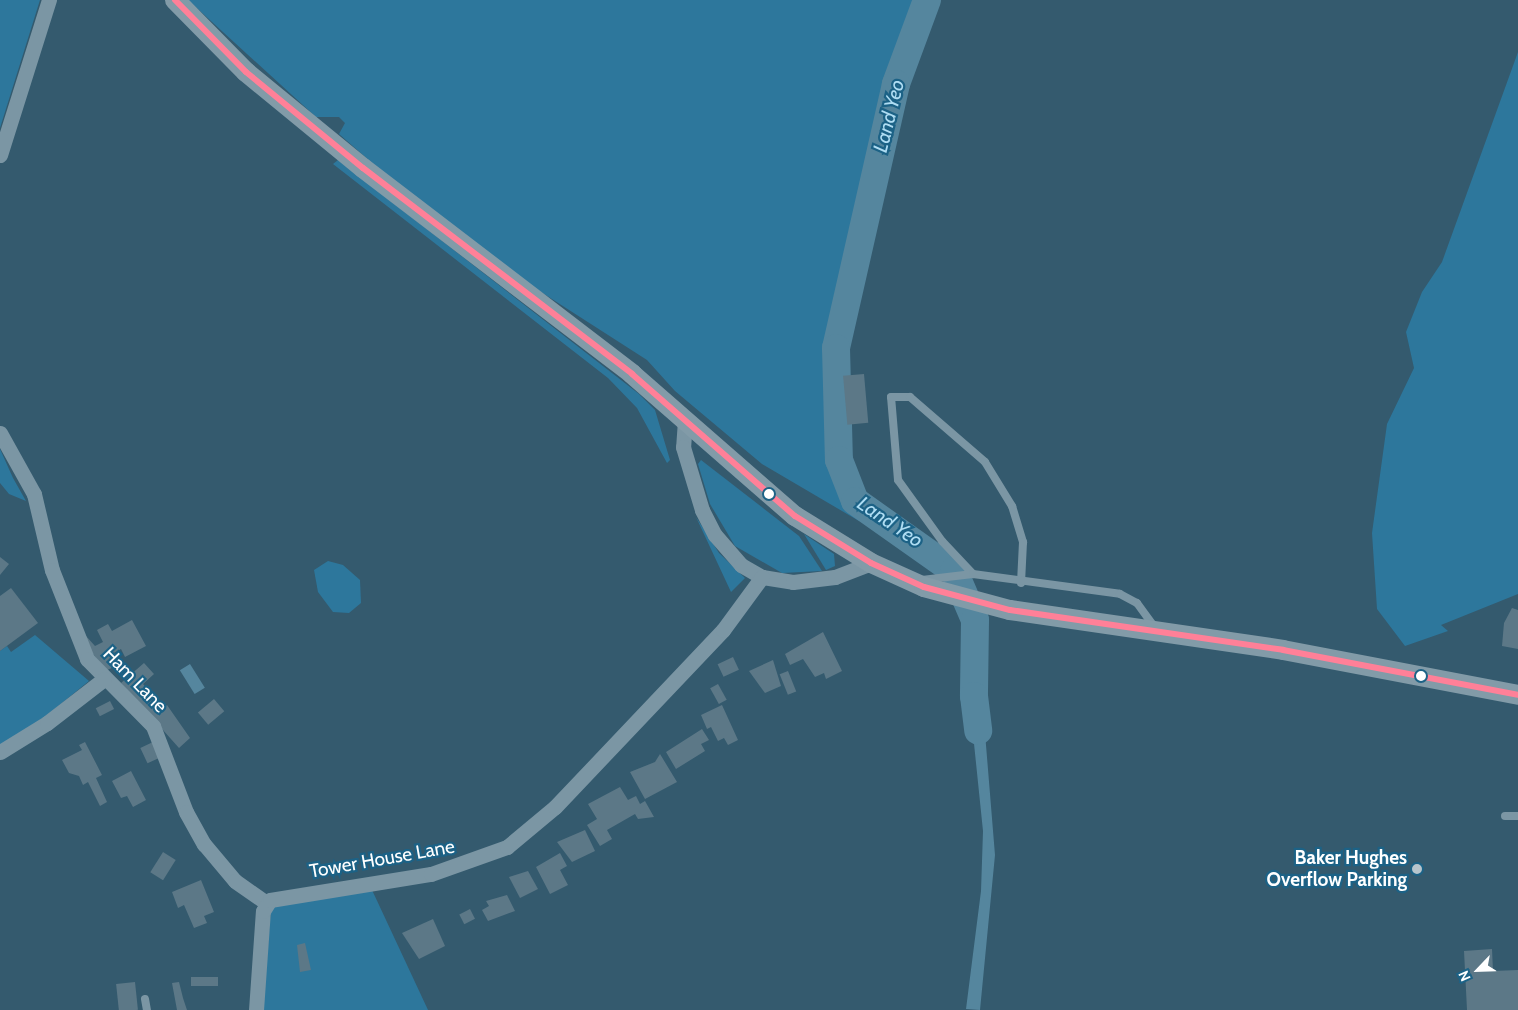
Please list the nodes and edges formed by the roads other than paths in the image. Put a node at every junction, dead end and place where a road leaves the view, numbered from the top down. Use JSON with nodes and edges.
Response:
{"nodes":[{"id":1,"x":49,"y":0,"type":"edge"},
{"id":2,"x":175,"y":0,"type":"edge"},
{"id":3,"x":0,"y":154,"type":"edge"},
{"id":4,"x":685,"y":420,"type":"junction"},
{"id":5,"x":0,"y":433,"type":"edge"},
{"id":6,"x":871,"y":563,"type":"junction"},
{"id":7,"x":973,"y":574,"type":"junction"},
{"id":8,"x":762,"y":576,"type":"junction"},
{"id":9,"x":1021,"y":583,"type":"junction"},
{"id":10,"x":917,"y":584,"type":"junction"},
{"id":11,"x":1157,"y":630,"type":"junction"},
{"id":12,"x":104,"y":679,"type":"junction"},
{"id":13,"x":1518,"y":695,"type":"edge"},
{"id":14,"x":0,"y":752,"type":"edge"},
{"id":15,"x":1505,"y":816,"type":"dead end"},
{"id":16,"x":1518,"y":816,"type":"edge"},
{"id":17,"x":268,"y":903,"type":"junction"},
{"id":18,"x":145,"y":999,"type":"dead end"},
{"id":19,"x":147,"y":1010,"type":"edge"},
{"id":20,"x":256,"y":1010,"type":"edge"}],
"edges":[{"from":1,"to":3,"type":"street"},
{"from":2,"to":4,"type":"main road"},
{"from":4,"to":6,"type":"main road"},
{"from":4,"to":8,"type":"street"},
{"from":5,"to":12,"type":"street","name":"Ham Lane"},
{"from":6,"to":8,"type":"street"},
{"from":6,"to":10,"type":"main road"},
{"from":7,"to":9,"type":"lane"},
{"from":7,"to":9,"type":"lane"},
{"from":7,"to":10,"type":"lane"},
{"from":8,"to":17,"type":"street","name":"Tower House Lane"},
{"from":9,"to":11,"type":"lane"},
{"from":10,"to":11,"type":"main road"},
{"from":11,"to":13,"type":"main road"},
{"from":12,"to":14,"type":"street"},
{"from":12,"to":17,"type":"street","name":"Ham Lane"},
{"from":15,"to":16,"type":"lane"},
{"from":17,"to":20,"type":"street"},
{"from":18,"to":19,"type":"lane"}]}
